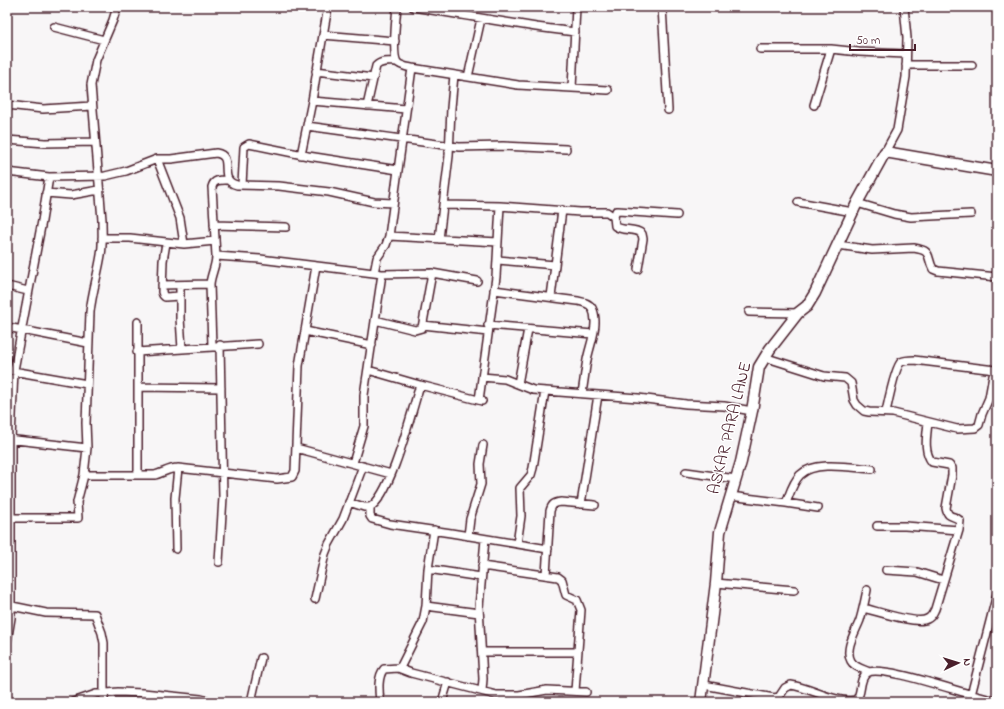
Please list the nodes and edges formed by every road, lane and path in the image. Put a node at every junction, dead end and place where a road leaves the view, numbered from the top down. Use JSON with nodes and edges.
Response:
{"nodes":[{"id":1,"x":117,"y":7,"type":"edge"},
{"id":2,"x":328,"y":7,"type":"edge"},
{"id":3,"x":396,"y":7,"type":"edge"},
{"id":4,"x":412,"y":7,"type":"edge"},
{"id":5,"x":576,"y":7,"type":"edge"},
{"id":6,"x":662,"y":7,"type":"edge"},
{"id":7,"x":904,"y":7,"type":"edge"},
{"id":8,"x":481,"y":19,"type":"junction"},
{"id":9,"x":54,"y":27,"type":"dead end"},
{"id":10,"x":575,"y":32,"type":"junction"},
{"id":11,"x":323,"y":35,"type":"junction"},
{"id":12,"x":104,"y":40,"type":"junction"},
{"id":13,"x":395,"y":41,"type":"junction"},
{"id":14,"x":760,"y":49,"type":"dead end"},
{"id":15,"x":831,"y":49,"type":"junction"},
{"id":16,"x":906,"y":54,"type":"junction"},
{"id":17,"x":397,"y":62,"type":"junction"},
{"id":18,"x":906,"y":65,"type":"junction"},
{"id":19,"x":972,"y":65,"type":"dead end"},
{"id":20,"x":412,"y":68,"type":"junction"},
{"id":21,"x":316,"y":71,"type":"junction"},
{"id":22,"x":454,"y":75,"type":"junction"},
{"id":23,"x":468,"y":77,"type":"junction"},
{"id":24,"x":372,"y":78,"type":"junction"},
{"id":25,"x":572,"y":88,"type":"junction"},
{"id":26,"x":608,"y":90,"type":"dead end"},
{"id":27,"x":312,"y":101,"type":"junction"},
{"id":28,"x":7,"y":105,"type":"edge"},
{"id":29,"x":814,"y":105,"type":"dead end"},
{"id":30,"x":92,"y":106,"type":"junction"},
{"id":31,"x":367,"y":106,"type":"junction"},
{"id":32,"x":406,"y":109,"type":"junction"},
{"id":33,"x":668,"y":110,"type":"dead end"},
{"id":34,"x":308,"y":126,"type":"junction"},
{"id":35,"x":7,"y":140,"type":"edge"},
{"id":36,"x":402,"y":140,"type":"junction"},
{"id":37,"x":95,"y":142,"type":"junction"},
{"id":38,"x":450,"y":146,"type":"junction"},
{"id":39,"x":566,"y":148,"type":"dead end"},
{"id":40,"x":885,"y":152,"type":"junction"},
{"id":41,"x":301,"y":155,"type":"junction"},
{"id":42,"x":157,"y":159,"type":"junction"},
{"id":43,"x":398,"y":170,"type":"junction"},
{"id":44,"x":7,"y":172,"type":"edge"},
{"id":45,"x":997,"y":172,"type":"edge"},
{"id":46,"x":48,"y":177,"type":"junction"},
{"id":47,"x":98,"y":177,"type":"junction"},
{"id":48,"x":228,"y":180,"type":"junction"},
{"id":49,"x":242,"y":185,"type":"junction"},
{"id":50,"x":99,"y":190,"type":"junction"},
{"id":51,"x":46,"y":193,"type":"junction"},
{"id":52,"x":798,"y":202,"type":"dead end"},
{"id":53,"x":393,"y":203,"type":"junction"},
{"id":54,"x":443,"y":206,"type":"junction"},
{"id":55,"x":500,"y":206,"type":"junction"},
{"id":56,"x":855,"y":207,"type":"junction"},
{"id":57,"x":562,"y":210,"type":"junction"},
{"id":58,"x":971,"y":214,"type":"dead end"},
{"id":59,"x":677,"y":215,"type":"dead end"},
{"id":60,"x":614,"y":217,"type":"junction"},
{"id":61,"x":214,"y":224,"type":"junction"},
{"id":62,"x":286,"y":227,"type":"dead end"},
{"id":63,"x":389,"y":236,"type":"junction"},
{"id":64,"x":102,"y":238,"type":"junction"},
{"id":65,"x":439,"y":239,"type":"junction"},
{"id":66,"x":215,"y":241,"type":"junction"},
{"id":67,"x":498,"y":242,"type":"junction"},
{"id":68,"x":166,"y":243,"type":"junction"},
{"id":69,"x":184,"y":244,"type":"junction"},
{"id":70,"x":838,"y":245,"type":"junction"},
{"id":71,"x":216,"y":256,"type":"junction"},
{"id":72,"x":498,"y":260,"type":"junction"},
{"id":73,"x":555,"y":265,"type":"junction"},
{"id":74,"x":316,"y":266,"type":"junction"},
{"id":75,"x":638,"y":269,"type":"dead end"},
{"id":76,"x":374,"y":273,"type":"junction"},
{"id":77,"x":432,"y":273,"type":"junction"},
{"id":78,"x":382,"y":274,"type":"junction"},
{"id":79,"x":997,"y":277,"type":"edge"},
{"id":80,"x":477,"y":281,"type":"dead end"},
{"id":81,"x":210,"y":284,"type":"junction"},
{"id":82,"x":162,"y":285,"type":"junction"},
{"id":83,"x":180,"y":285,"type":"junction"},
{"id":84,"x":7,"y":286,"type":"edge"},
{"id":85,"x":494,"y":290,"type":"junction"},
{"id":86,"x":28,"y":291,"type":"junction"},
{"id":87,"x":180,"y":296,"type":"junction"},
{"id":88,"x":551,"y":297,"type":"junction"},
{"id":89,"x":749,"y":312,"type":"dead end"},
{"id":90,"x":798,"y":313,"type":"junction"},
{"id":91,"x":375,"y":320,"type":"junction"},
{"id":92,"x":138,"y":322,"type":"dead end"},
{"id":93,"x":423,"y":325,"type":"junction"},
{"id":94,"x":7,"y":327,"type":"edge"},
{"id":95,"x":488,"y":329,"type":"junction"},
{"id":96,"x":528,"y":329,"type":"junction"},
{"id":97,"x":21,"y":330,"type":"junction"},
{"id":98,"x":305,"y":331,"type":"junction"},
{"id":99,"x":593,"y":334,"type":"junction"},
{"id":100,"x":88,"y":343,"type":"junction"},
{"id":101,"x":258,"y":344,"type":"dead end"},
{"id":102,"x":220,"y":345,"type":"junction"},
{"id":103,"x":372,"y":345,"type":"junction"},
{"id":104,"x":212,"y":346,"type":"junction"},
{"id":105,"x":182,"y":349,"type":"junction"},
{"id":106,"x":138,"y":352,"type":"junction"},
{"id":107,"x":764,"y":357,"type":"junction"},
{"id":108,"x":996,"y":369,"type":"edge"},
{"id":109,"x":10,"y":370,"type":"edge"},
{"id":110,"x":368,"y":370,"type":"junction"},
{"id":111,"x":482,"y":377,"type":"junction"},
{"id":112,"x":87,"y":384,"type":"junction"},
{"id":113,"x":518,"y":384,"type":"junction"},
{"id":114,"x":420,"y":385,"type":"junction"},
{"id":115,"x":138,"y":387,"type":"junction"},
{"id":116,"x":221,"y":388,"type":"junction"},
{"id":117,"x":545,"y":391,"type":"junction"},
{"id":118,"x":582,"y":393,"type":"junction"},
{"id":119,"x":598,"y":395,"type":"junction"},
{"id":120,"x":752,"y":411,"type":"junction"},
{"id":121,"x":886,"y":412,"type":"junction"},
{"id":122,"x":928,"y":422,"type":"junction"},
{"id":123,"x":9,"y":439,"type":"edge"},
{"id":124,"x":483,"y":445,"type":"dead end"},
{"id":125,"x":87,"y":448,"type":"junction"},
{"id":126,"x":296,"y":448,"type":"junction"},
{"id":127,"x":353,"y":463,"type":"junction"},
{"id":128,"x":363,"y":466,"type":"junction"},
{"id":129,"x":178,"y":468,"type":"junction"},
{"id":130,"x":872,"y":469,"type":"dead end"},
{"id":131,"x":222,"y":472,"type":"junction"},
{"id":132,"x":686,"y":472,"type":"dead end"},
{"id":133,"x":391,"y":474,"type":"junction"},
{"id":134,"x":84,"y":475,"type":"junction"},
{"id":135,"x":138,"y":475,"type":"junction"},
{"id":136,"x":736,"y":479,"type":"junction"},
{"id":137,"x":730,"y":496,"type":"junction"},
{"id":138,"x":9,"y":502,"type":"edge"},
{"id":139,"x":349,"y":502,"type":"junction"},
{"id":140,"x":786,"y":503,"type":"junction"},
{"id":141,"x":581,"y":504,"type":"junction"},
{"id":142,"x":596,"y":505,"type":"dead end"},
{"id":143,"x":370,"y":507,"type":"junction"},
{"id":144,"x":818,"y":508,"type":"dead end"},
{"id":145,"x":11,"y":518,"type":"junction"},
{"id":146,"x":877,"y":526,"type":"dead end"},
{"id":147,"x":434,"y":530,"type":"junction"},
{"id":148,"x":959,"y":530,"type":"junction"},
{"id":149,"x":468,"y":536,"type":"junction"},
{"id":150,"x":485,"y":539,"type":"junction"},
{"id":151,"x":518,"y":544,"type":"junction"},
{"id":152,"x":176,"y":549,"type":"dead end"},
{"id":153,"x":548,"y":549,"type":"junction"},
{"id":154,"x":219,"y":562,"type":"dead end"},
{"id":155,"x":482,"y":566,"type":"junction"},
{"id":156,"x":428,"y":569,"type":"junction"},
{"id":157,"x":886,"y":570,"type":"dead end"},
{"id":158,"x":546,"y":575,"type":"junction"},
{"id":159,"x":481,"y":577,"type":"junction"},
{"id":160,"x":943,"y":580,"type":"junction"},
{"id":161,"x":716,"y":583,"type":"junction"},
{"id":162,"x":794,"y":590,"type":"dead end"},
{"id":163,"x":867,"y":590,"type":"dead end"},
{"id":164,"x":997,"y":594,"type":"edge"},
{"id":165,"x":315,"y":599,"type":"dead end"},
{"id":166,"x":996,"y":603,"type":"edge"},
{"id":167,"x":9,"y":605,"type":"edge"},
{"id":168,"x":426,"y":606,"type":"junction"},
{"id":169,"x":863,"y":608,"type":"junction"},
{"id":170,"x":479,"y":613,"type":"junction"},
{"id":171,"x":7,"y":642,"type":"edge"},
{"id":172,"x":482,"y":652,"type":"junction"},
{"id":173,"x":577,"y":652,"type":"junction"},
{"id":174,"x":261,"y":658,"type":"dead end"},
{"id":175,"x":398,"y":668,"type":"junction"},
{"id":176,"x":869,"y":672,"type":"junction"},
{"id":177,"x":448,"y":682,"type":"junction"},
{"id":178,"x":704,"y":684,"type":"junction"},
{"id":179,"x":575,"y":691,"type":"junction"},
{"id":180,"x":482,"y":692,"type":"junction"},
{"id":181,"x":586,"y":692,"type":"dead end"},
{"id":182,"x":104,"y":693,"type":"junction"},
{"id":183,"x":971,"y":695,"type":"junction"},
{"id":184,"x":520,"y":698,"type":"edge"},
{"id":185,"x":856,"y":701,"type":"edge"},
{"id":186,"x":997,"y":701,"type":"edge"},
{"id":187,"x":73,"y":702,"type":"edge"},
{"id":188,"x":104,"y":702,"type":"edge"},
{"id":189,"x":213,"y":702,"type":"edge"},
{"id":190,"x":251,"y":702,"type":"edge"},
{"id":191,"x":380,"y":702,"type":"edge"},
{"id":192,"x":442,"y":702,"type":"edge"},
{"id":193,"x":701,"y":702,"type":"edge"}],
"edges":[{"from":1,"to":12,"type":"street"},
{"from":2,"to":11,"type":"street"},
{"from":3,"to":13,"type":"street"},
{"from":4,"to":8,"type":"street"},
{"from":5,"to":10,"type":"street"},
{"from":6,"to":33,"type":"street"},
{"from":7,"to":16,"type":"street","name":"ASKAR PARA LANE"},
{"from":8,"to":10,"type":"street"},
{"from":8,"to":23,"type":"street"},
{"from":9,"to":12,"type":"street"},
{"from":10,"to":25,"type":"street"},
{"from":11,"to":13,"type":"street"},
{"from":11,"to":21,"type":"street"},
{"from":12,"to":30,"type":"street"},
{"from":13,"to":17,"type":"street"},
{"from":14,"to":15,"type":"street"},
{"from":15,"to":16,"type":"street"},
{"from":15,"to":29,"type":"street"},
{"from":16,"to":18,"type":"street","name":"ASKAR PARA LANE"},
{"from":17,"to":20,"type":"street"},
{"from":17,"to":24,"type":"street"},
{"from":18,"to":19,"type":"street"},
{"from":18,"to":40,"type":"street","name":"ASKAR PARA LANE"},
{"from":20,"to":22,"type":"street"},
{"from":20,"to":32,"type":"street"},
{"from":21,"to":24,"type":"street"},
{"from":21,"to":27,"type":"street"},
{"from":22,"to":23,"type":"street"},
{"from":22,"to":38,"type":"street"},
{"from":23,"to":25,"type":"street"},
{"from":24,"to":31,"type":"street"},
{"from":25,"to":26,"type":"street"},
{"from":27,"to":31,"type":"street"},
{"from":27,"to":34,"type":"street"},
{"from":28,"to":30,"type":"street"},
{"from":30,"to":37,"type":"street"},
{"from":31,"to":32,"type":"street"},
{"from":32,"to":36,"type":"street"},
{"from":34,"to":36,"type":"street"},
{"from":34,"to":41,"type":"street"},
{"from":35,"to":37,"type":"street"},
{"from":36,"to":38,"type":"street"},
{"from":36,"to":43,"type":"street"},
{"from":37,"to":47,"type":"street"},
{"from":38,"to":39,"type":"street"},
{"from":38,"to":54,"type":"street"},
{"from":40,"to":45,"type":"street"},
{"from":40,"to":56,"type":"street","name":"ASKAR PARA LANE"},
{"from":41,"to":43,"type":"street"},
{"from":41,"to":49,"type":"street"},
{"from":42,"to":47,"type":"street"},
{"from":42,"to":48,"type":"street"},
{"from":42,"to":69,"type":"street"},
{"from":43,"to":53,"type":"street"},
{"from":44,"to":46,"type":"street"},
{"from":46,"to":47,"type":"street"},
{"from":46,"to":51,"type":"street"},
{"from":47,"to":50,"type":"street"},
{"from":48,"to":49,"type":"street"},
{"from":48,"to":61,"type":"street"},
{"from":49,"to":53,"type":"street"},
{"from":50,"to":51,"type":"street"},
{"from":50,"to":64,"type":"street"},
{"from":51,"to":86,"type":"street"},
{"from":52,"to":56,"type":"street"},
{"from":53,"to":63,"type":"street"},
{"from":54,"to":55,"type":"street"},
{"from":54,"to":65,"type":"street"},
{"from":55,"to":57,"type":"street"},
{"from":55,"to":67,"type":"street"},
{"from":56,"to":58,"type":"street"},
{"from":56,"to":70,"type":"street","name":"ASKAR PARA LANE"},
{"from":57,"to":60,"type":"street"},
{"from":57,"to":73,"type":"street"},
{"from":59,"to":60,"type":"street"},
{"from":60,"to":75,"type":"street"},
{"from":61,"to":62,"type":"street"},
{"from":61,"to":66,"type":"street"},
{"from":63,"to":65,"type":"street"},
{"from":63,"to":76,"type":"street"},
{"from":64,"to":68,"type":"street"},
{"from":64,"to":100,"type":"street"},
{"from":65,"to":67,"type":"street"},
{"from":66,"to":69,"type":"street"},
{"from":66,"to":71,"type":"street"},
{"from":67,"to":72,"type":"street"},
{"from":68,"to":69,"type":"street"},
{"from":68,"to":82,"type":"street"},
{"from":70,"to":79,"type":"street"},
{"from":70,"to":90,"type":"street","name":"ASKAR PARA LANE"},
{"from":71,"to":74,"type":"street"},
{"from":71,"to":81,"type":"street"},
{"from":72,"to":73,"type":"street"},
{"from":72,"to":85,"type":"street"},
{"from":73,"to":88,"type":"street"},
{"from":74,"to":76,"type":"street"},
{"from":74,"to":98,"type":"street"},
{"from":76,"to":78,"type":"street"},
{"from":77,"to":78,"type":"street"},
{"from":77,"to":80,"type":"street"},
{"from":77,"to":93,"type":"street"},
{"from":78,"to":91,"type":"street"},
{"from":81,"to":83,"type":"street"},
{"from":81,"to":104,"type":"street"},
{"from":82,"to":83,"type":"street"},
{"from":82,"to":87,"type":"street"},
{"from":83,"to":87,"type":"street"},
{"from":84,"to":86,"type":"street"},
{"from":85,"to":88,"type":"street"},
{"from":85,"to":95,"type":"street"},
{"from":86,"to":97,"type":"street"},
{"from":87,"to":105,"type":"street"},
{"from":88,"to":99,"type":"street"},
{"from":89,"to":90,"type":"street"},
{"from":90,"to":107,"type":"street","name":"ASKAR PARA LANE"},
{"from":91,"to":93,"type":"street"},
{"from":91,"to":103,"type":"street"},
{"from":92,"to":106,"type":"street"},
{"from":93,"to":95,"type":"street"},
{"from":94,"to":97,"type":"street"},
{"from":95,"to":96,"type":"street"},
{"from":95,"to":111,"type":"street"},
{"from":96,"to":99,"type":"street"},
{"from":96,"to":113,"type":"street"},
{"from":97,"to":100,"type":"street"},
{"from":97,"to":109,"type":"street"},
{"from":98,"to":103,"type":"street"},
{"from":98,"to":126,"type":"street"},
{"from":99,"to":118,"type":"street"},
{"from":100,"to":112,"type":"street"},
{"from":101,"to":102,"type":"street"},
{"from":102,"to":104,"type":"street"},
{"from":102,"to":116,"type":"street"},
{"from":103,"to":110,"type":"street"},
{"from":104,"to":105,"type":"street"},
{"from":105,"to":106,"type":"street"},
{"from":106,"to":115,"type":"street"},
{"from":107,"to":120,"type":"street","name":"ASKAR PARA LANE"},
{"from":107,"to":121,"type":"street"},
{"from":108,"to":121,"type":"street"},
{"from":108,"to":122,"type":"street"},
{"from":109,"to":112,"type":"street"},
{"from":109,"to":123,"type":"street"},
{"from":110,"to":114,"type":"street"},
{"from":110,"to":127,"type":"street"},
{"from":111,"to":113,"type":"street"},
{"from":111,"to":114,"type":"street"},
{"from":112,"to":125,"type":"street"},
{"from":113,"to":117,"type":"street"},
{"from":114,"to":133,"type":"street"},
{"from":115,"to":116,"type":"street"},
{"from":115,"to":135,"type":"street"},
{"from":116,"to":131,"type":"street"},
{"from":117,"to":118,"type":"street"},
{"from":117,"to":151,"type":"street"},
{"from":118,"to":119,"type":"street"},
{"from":119,"to":120,"type":"street"},
{"from":119,"to":141,"type":"street"},
{"from":120,"to":136,"type":"street","name":"ASKAR PARA LANE"},
{"from":121,"to":122,"type":"street"},
{"from":122,"to":148,"type":"street"},
{"from":123,"to":125,"type":"street"},
{"from":123,"to":138,"type":"street"},
{"from":124,"to":149,"type":"street"},
{"from":125,"to":134,"type":"street"},
{"from":126,"to":127,"type":"street"},
{"from":126,"to":131,"type":"street"},
{"from":127,"to":128,"type":"street"},
{"from":128,"to":133,"type":"street"},
{"from":128,"to":139,"type":"street"},
{"from":129,"to":131,"type":"street"},
{"from":129,"to":135,"type":"street"},
{"from":129,"to":152,"type":"street"},
{"from":130,"to":140,"type":"street"},
{"from":131,"to":154,"type":"street"},
{"from":132,"to":136,"type":"street"},
{"from":133,"to":143,"type":"street"},
{"from":134,"to":135,"type":"street"},
{"from":134,"to":145,"type":"street"},
{"from":136,"to":137,"type":"street","name":"ASKAR PARA LANE"},
{"from":137,"to":140,"type":"street"},
{"from":137,"to":161,"type":"street","name":"ASKAR PARA LANE"},
{"from":138,"to":145,"type":"street"},
{"from":139,"to":143,"type":"street"},
{"from":139,"to":165,"type":"street"},
{"from":140,"to":144,"type":"street"},
{"from":141,"to":142,"type":"street"},
{"from":141,"to":153,"type":"street"},
{"from":143,"to":147,"type":"street"},
{"from":145,"to":167,"type":"street"},
{"from":146,"to":148,"type":"street"},
{"from":147,"to":149,"type":"street"},
{"from":147,"to":156,"type":"street"},
{"from":148,"to":160,"type":"street"},
{"from":149,"to":150,"type":"street"},
{"from":150,"to":151,"type":"street"},
{"from":150,"to":155,"type":"street"},
{"from":151,"to":153,"type":"street"},
{"from":153,"to":158,"type":"street"},
{"from":155,"to":158,"type":"street"},
{"from":155,"to":159,"type":"street"},
{"from":156,"to":159,"type":"street"},
{"from":156,"to":168,"type":"street"},
{"from":157,"to":160,"type":"street"},
{"from":158,"to":173,"type":"street"},
{"from":159,"to":170,"type":"street"},
{"from":160,"to":169,"type":"street"},
{"from":161,"to":162,"type":"street"},
{"from":161,"to":178,"type":"street","name":"ASKAR PARA LANE"},
{"from":163,"to":169,"type":"street"},
{"from":164,"to":166,"type":"street"},
{"from":166,"to":183,"type":"street"},
{"from":167,"to":171,"type":"street"},
{"from":167,"to":182,"type":"street"},
{"from":168,"to":170,"type":"street"},
{"from":168,"to":175,"type":"street"},
{"from":169,"to":176,"type":"street"},
{"from":170,"to":172,"type":"street"},
{"from":172,"to":173,"type":"street"},
{"from":172,"to":180,"type":"street"},
{"from":173,"to":179,"type":"street"},
{"from":174,"to":190,"type":"street"},
{"from":175,"to":177,"type":"street"},
{"from":175,"to":191,"type":"street"},
{"from":176,"to":183,"type":"street"},
{"from":176,"to":185,"type":"street"},
{"from":177,"to":180,"type":"street"},
{"from":177,"to":192,"type":"street"},
{"from":178,"to":185,"type":"street"},
{"from":178,"to":193,"type":"street","name":"ASKAR PARA LANE"},
{"from":179,"to":181,"type":"street"},
{"from":179,"to":184,"type":"street"},
{"from":180,"to":184,"type":"street"},
{"from":182,"to":187,"type":"street"},
{"from":182,"to":188,"type":"street"},
{"from":182,"to":189,"type":"street"},
{"from":183,"to":186,"type":"street"}]}
